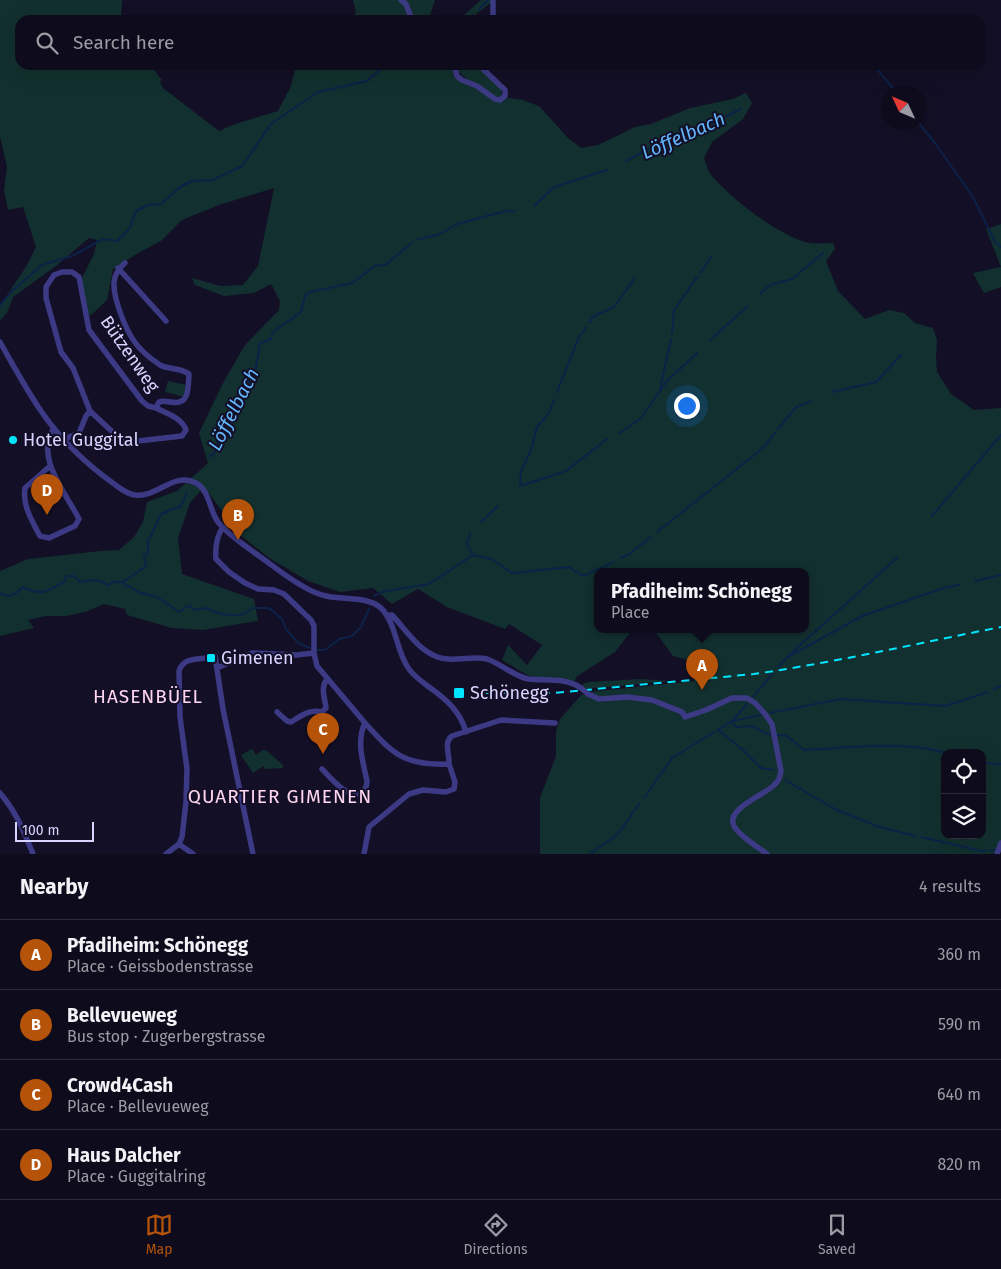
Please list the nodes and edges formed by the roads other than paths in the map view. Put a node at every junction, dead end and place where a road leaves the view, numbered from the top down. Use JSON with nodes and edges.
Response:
{"nodes":[{"id":1,"x":401,"y":0,"type":"edge"},
{"id":2,"x":493,"y":0,"type":"edge"},
{"id":3,"x":410,"y":15,"type":"edge"},
{"id":4,"x":493,"y":15,"type":"edge"},
{"id":5,"x":455,"y":70,"type":"edge"},
{"id":6,"x":484,"y":70,"type":"edge"},
{"id":7,"x":126,"y":263,"type":"dead end"},
{"id":8,"x":118,"y":268,"type":"junction"},
{"id":9,"x":166,"y":321,"type":"dead end"},
{"id":10,"x":0,"y":342,"type":"edge"},
{"id":11,"x":156,"y":408,"type":"junction"},
{"id":12,"x":90,"y":411,"type":"junction"},
{"id":13,"x":54,"y":428,"type":"junction"},
{"id":14,"x":64,"y":440,"type":"junction"},
{"id":15,"x":50,"y":466,"type":"junction"},
{"id":16,"x":223,"y":527,"type":"junction"},
{"id":17,"x":387,"y":615,"type":"junction"},
{"id":18,"x":314,"y":653,"type":"junction"},
{"id":19,"x":217,"y":668,"type":"junction"},
{"id":20,"x":327,"y":679,"type":"junction"},
{"id":21,"x":277,"y":712,"type":"dead end"},
{"id":22,"x":365,"y":723,"type":"junction"},
{"id":23,"x":555,"y":723,"type":"dead end"},
{"id":24,"x":466,"y":732,"type":"junction"},
{"id":25,"x":449,"y":764,"type":"junction"},
{"id":26,"x":322,"y":769,"type":"dead end"},
{"id":27,"x":0,"y":793,"type":"edge"},
{"id":28,"x":1001,"y":843,"type":"edge"},
{"id":29,"x":179,"y":844,"type":"junction"},
{"id":30,"x":33,"y":854,"type":"edge"},
{"id":31,"x":166,"y":854,"type":"edge"},
{"id":32,"x":193,"y":854,"type":"edge"},
{"id":33,"x":253,"y":854,"type":"edge"},
{"id":34,"x":364,"y":854,"type":"edge"},
{"id":35,"x":767,"y":854,"type":"edge"},
{"id":36,"x":997,"y":854,"type":"edge"}],
"edges":[{"from":1,"to":3,"type":"street"},
{"from":2,"to":4,"type":"street"},
{"from":5,"to":6,"type":"street"},
{"from":7,"to":8,"type":"street"},
{"from":8,"to":9,"type":"street"},
{"from":8,"to":11,"type":"street"},
{"from":10,"to":13,"type":"street"},
{"from":11,"to":12,"type":"street"},
{"from":11,"to":12,"type":"street","name":"Bützenweg"},
{"from":12,"to":14,"type":"street"},
{"from":13,"to":14,"type":"street"},
{"from":13,"to":15,"type":"street"},
{"from":14,"to":16,"type":"street"},
{"from":15,"to":15,"type":"street"},
{"from":16,"to":17,"type":"street"},
{"from":16,"to":18,"type":"street"},
{"from":17,"to":24,"type":"street"},
{"from":17,"to":35,"type":"street","bridge":true},
{"from":18,"to":19,"type":"street"},
{"from":18,"to":20,"type":"street"},
{"from":19,"to":29,"type":"street"},
{"from":19,"to":33,"type":"street"},
{"from":20,"to":21,"type":"street"},
{"from":20,"to":22,"type":"street"},
{"from":22,"to":25,"type":"street"},
{"from":22,"to":26,"type":"street"},
{"from":23,"to":24,"type":"street"},
{"from":24,"to":25,"type":"street"},
{"from":25,"to":34,"type":"street"},
{"from":27,"to":30,"type":"street"},
{"from":28,"to":36,"type":"street"},
{"from":29,"to":31,"type":"street"},
{"from":29,"to":32,"type":"street"}]}
